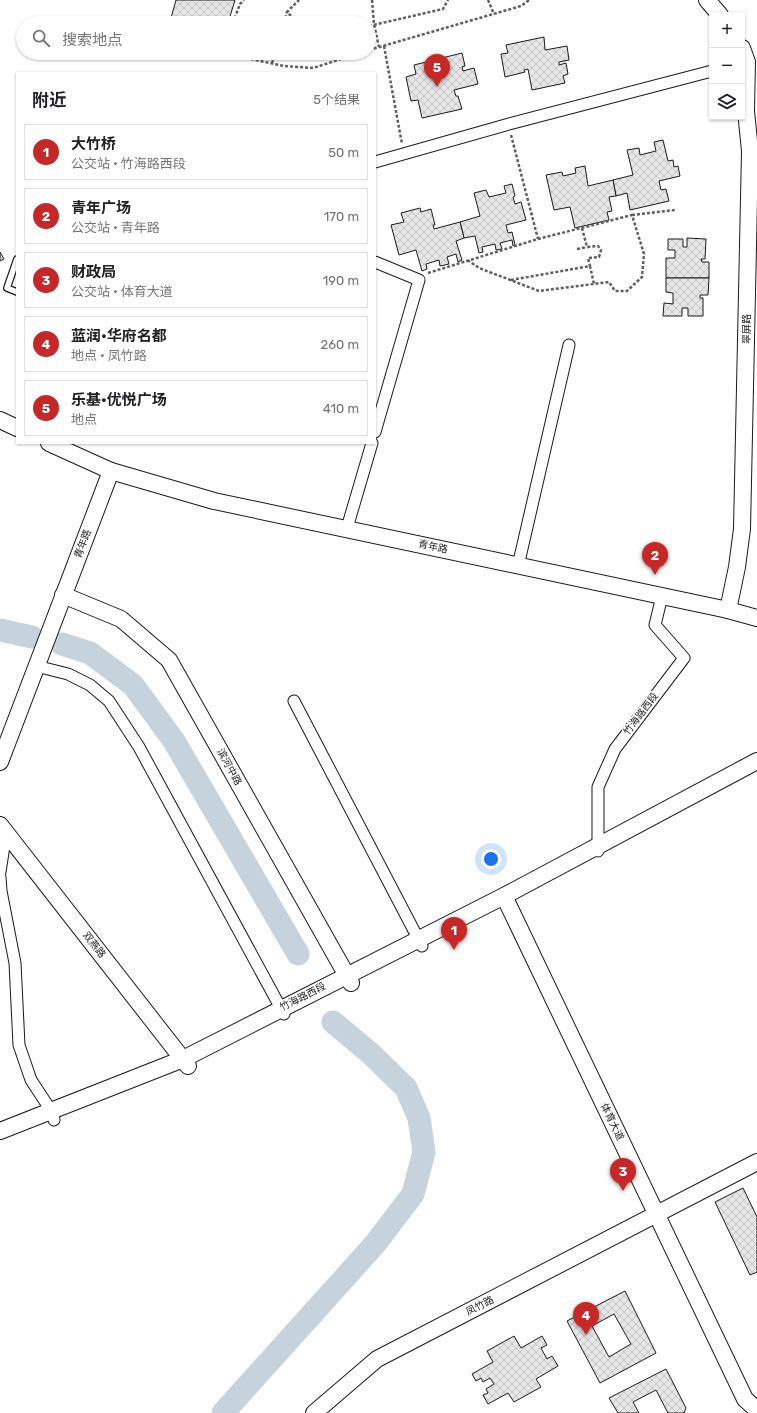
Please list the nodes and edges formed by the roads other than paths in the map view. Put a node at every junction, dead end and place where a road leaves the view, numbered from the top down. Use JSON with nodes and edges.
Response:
{"nodes":[{"id":1,"x":707,"y":0,"type":"edge"},
{"id":2,"x":717,"y":12,"type":"edge"},
{"id":3,"x":709,"y":72,"type":"edge"},
{"id":4,"x":745,"y":84,"type":"edge"},
{"id":5,"x":376,"y":162,"type":"edge"},
{"id":6,"x":16,"y":262,"type":"edge"},
{"id":7,"x":376,"y":262,"type":"edge"},
{"id":8,"x":752,"y":278,"type":"edge"},
{"id":9,"x":16,"y":292,"type":"edge"},
{"id":10,"x":569,"y":345,"type":"dead end"},
{"id":11,"x":0,"y":420,"type":"edge"},
{"id":12,"x":16,"y":428,"type":"edge"},
{"id":13,"x":376,"y":429,"type":"edge"},
{"id":14,"x":50,"y":444,"type":"edge"},
{"id":15,"x":372,"y":444,"type":"edge"},
{"id":16,"x":111,"y":471,"type":"junction"},
{"id":17,"x":347,"y":528,"type":"junction"},
{"id":18,"x":518,"y":566,"type":"junction"},
{"id":19,"x":63,"y":596,"type":"junction"},
{"id":20,"x":662,"y":596,"type":"junction"},
{"id":21,"x":728,"y":610,"type":"junction"},
{"id":22,"x":757,"y":618,"type":"edge"},
{"id":23,"x":36,"y":666,"type":"junction"},
{"id":24,"x":294,"y":701,"type":"dead end"},
{"id":25,"x":757,"y":761,"type":"edge"},
{"id":26,"x":0,"y":762,"type":"edge"},
{"id":27,"x":757,"y":769,"type":"edge"},
{"id":28,"x":3,"y":829,"type":"edge"},
{"id":29,"x":598,"y":849,"type":"junction"},
{"id":30,"x":0,"y":872,"type":"edge"},
{"id":31,"x":0,"y":877,"type":"edge"},
{"id":32,"x":505,"y":899,"type":"junction"},
{"id":33,"x":420,"y":943,"type":"junction"},
{"id":34,"x":348,"y":979,"type":"junction"},
{"id":35,"x":282,"y":1012,"type":"junction"},
{"id":36,"x":185,"y":1062,"type":"junction"},
{"id":37,"x":53,"y":1116,"type":"junction"},
{"id":38,"x":0,"y":1131,"type":"edge"},
{"id":39,"x":0,"y":1139,"type":"edge"},
{"id":40,"x":757,"y":1162,"type":"edge"},
{"id":41,"x":657,"y":1215,"type":"junction"},
{"id":42,"x":757,"y":1410,"type":"edge"},
{"id":43,"x":314,"y":1413,"type":"edge"}],
"edges":[{"from":1,"to":2,"type":"street"},
{"from":3,"to":5,"type":"street"},
{"from":4,"to":8,"type":"street","name":"翠屏路"},
{"from":6,"to":9,"type":"lane"},
{"from":7,"to":13,"type":"street"},
{"from":8,"to":21,"type":"street","name":"翠屏路"},
{"from":10,"to":18,"type":"street"},
{"from":11,"to":12,"type":"street"},
{"from":14,"to":16,"type":"street","name":"青年路"},
{"from":15,"to":17,"type":"street"},
{"from":16,"to":17,"type":"street","name":"青年路"},
{"from":16,"to":19,"type":"street","name":"青年路"},
{"from":17,"to":18,"type":"street","name":"青年路"},
{"from":18,"to":20,"type":"street","name":"青年路"},
{"from":19,"to":23,"type":"street","name":"青年路"},
{"from":19,"to":34,"type":"street","name":"滨河中路"},
{"from":20,"to":21,"type":"street","name":"青年路"},
{"from":20,"to":29,"type":"street","name":"竹海路西段"},
{"from":21,"to":22,"type":"street","name":"青年路"},
{"from":23,"to":26,"type":"street"},
{"from":23,"to":35,"type":"street"},
{"from":24,"to":33,"type":"street"},
{"from":25,"to":29,"type":"street","name":"竹海路西段"},
{"from":27,"to":29,"type":"street","name":"竹海路西段"},
{"from":28,"to":30,"type":"street"},
{"from":28,"to":36,"type":"street","name":"双燕路"},
{"from":29,"to":32,"type":"street","name":"竹海路西段"},
{"from":31,"to":37,"type":"street"},
{"from":32,"to":33,"type":"street","name":"竹海路西段"},
{"from":32,"to":41,"type":"street","name":"体育大道"},
{"from":33,"to":34,"type":"street","name":"竹海路西段"},
{"from":34,"to":35,"type":"street","name":"竹海路西段"},
{"from":35,"to":36,"type":"street","name":"竹海路西段"},
{"from":36,"to":37,"type":"street","name":"竹海路西段"},
{"from":37,"to":38,"type":"street","name":"竹海路西段"},
{"from":37,"to":39,"type":"street","name":"竹海路西段"},
{"from":40,"to":41,"type":"street","name":"凤竹路"},
{"from":41,"to":42,"type":"street","name":"体育大道"},
{"from":41,"to":43,"type":"street","name":"凤竹路"}]}
